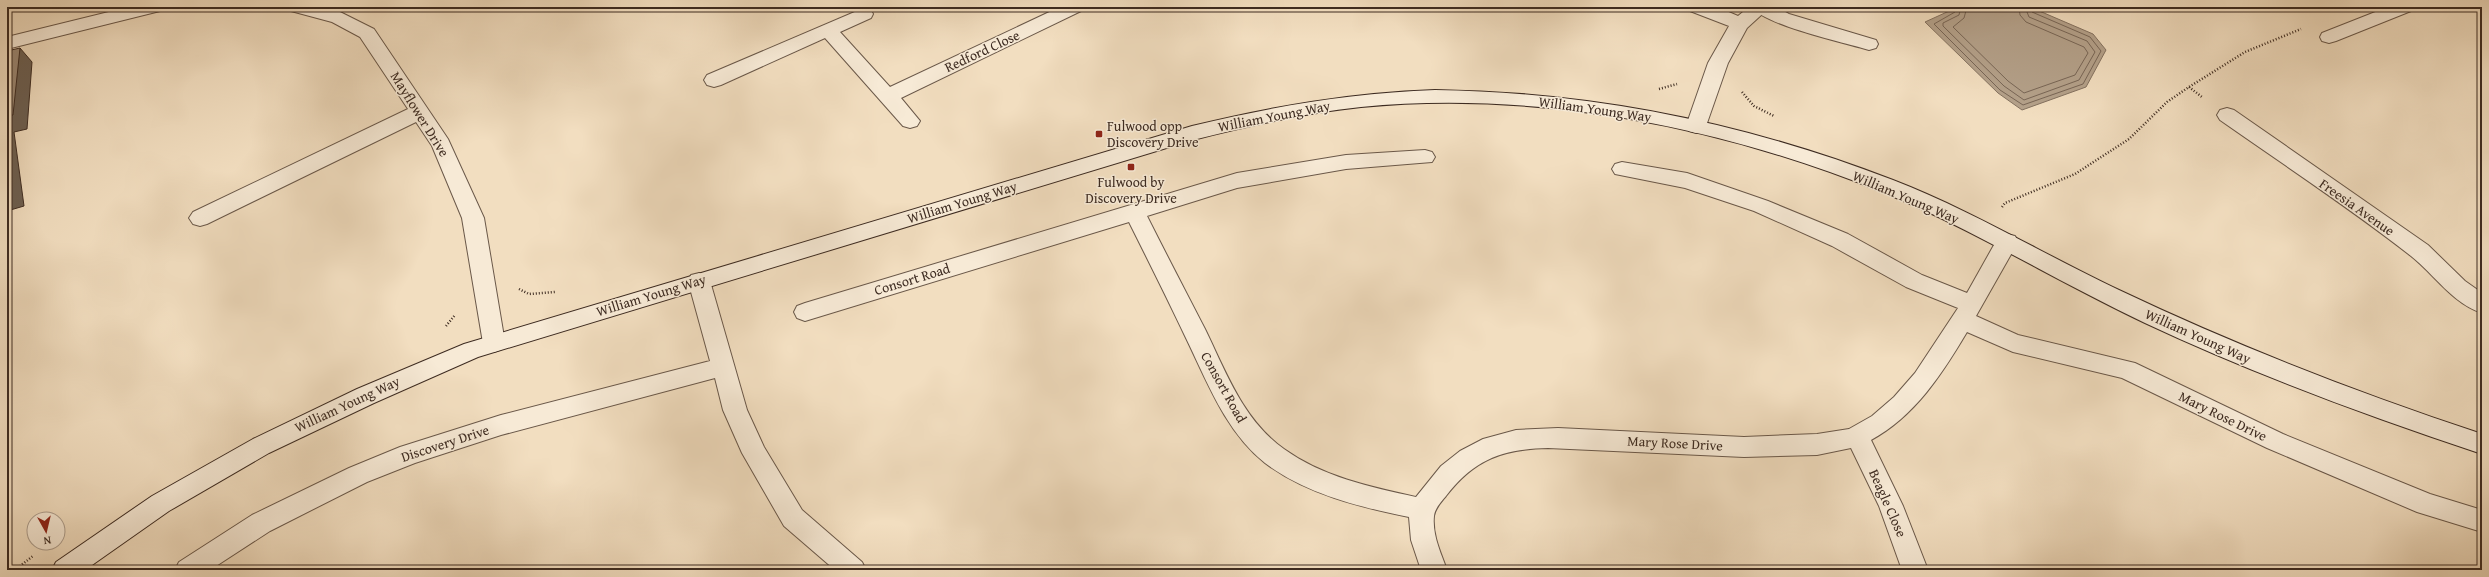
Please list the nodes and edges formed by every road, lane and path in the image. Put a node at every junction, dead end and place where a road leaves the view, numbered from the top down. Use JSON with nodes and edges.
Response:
{"nodes":[{"id":1,"x":154,"y":7,"type":"edge"},
{"id":2,"x":297,"y":7,"type":"edge"},
{"id":3,"x":1075,"y":7,"type":"edge"},
{"id":4,"x":1696,"y":7,"type":"edge"},
{"id":5,"x":1761,"y":7,"type":"edge"},
{"id":6,"x":2405,"y":7,"type":"edge"},
{"id":7,"x":864,"y":14,"type":"dead end"},
{"id":8,"x":1740,"y":24,"type":"junction"},
{"id":9,"x":828,"y":30,"type":"junction"},
{"id":10,"x":2330,"y":37,"type":"dead end"},
{"id":11,"x":2271,"y":42,"type":"dead end"},
{"id":12,"x":7,"y":43,"type":"edge"},
{"id":13,"x":1869,"y":44,"type":"dead end"},
{"id":14,"x":714,"y":80,"type":"dead end"},
{"id":15,"x":1712,"y":80,"type":"junction"},
{"id":16,"x":1652,"y":88,"type":"dead end"},
{"id":17,"x":888,"y":96,"type":"junction"},
{"id":18,"x":419,"y":112,"type":"junction"},
{"id":19,"x":2227,"y":115,"type":"dead end"},
{"id":20,"x":1781,"y":119,"type":"dead end"},
{"id":21,"x":910,"y":121,"type":"dead end"},
{"id":22,"x":1696,"y":126,"type":"junction"},
{"id":23,"x":1425,"y":157,"type":"dead end"},
{"id":24,"x":1622,"y":169,"type":"dead end"},
{"id":25,"x":2000,"y":209,"type":"dead end"},
{"id":26,"x":1135,"y":212,"type":"junction"},
{"id":27,"x":200,"y":218,"type":"dead end"},
{"id":28,"x":2007,"y":242,"type":"junction"},
{"id":29,"x":699,"y":280,"type":"junction"},
{"id":30,"x":557,"y":292,"type":"dead end"},
{"id":31,"x":487,"y":297,"type":"junction"},
{"id":32,"x":2482,"y":304,"type":"edge"},
{"id":33,"x":805,"y":312,"type":"dead end"},
{"id":34,"x":1966,"y":312,"type":"junction"},
{"id":35,"x":443,"y":329,"type":"dead end"},
{"id":36,"x":494,"y":343,"type":"junction"},
{"id":37,"x":722,"y":367,"type":"junction"},
{"id":38,"x":1857,"y":436,"type":"junction"},
{"id":39,"x":2482,"y":444,"type":"edge"},
{"id":40,"x":1423,"y":509,"type":"junction"},
{"id":41,"x":2482,"y":521,"type":"edge"},
{"id":42,"x":65,"y":570,"type":"edge"},
{"id":43,"x":188,"y":570,"type":"edge"},
{"id":44,"x":853,"y":570,"type":"edge"},
{"id":45,"x":1434,"y":570,"type":"edge"},
{"id":46,"x":1915,"y":570,"type":"edge"}],
"edges":[{"from":1,"to":12,"type":"street"},
{"from":2,"to":18,"type":"street","name":"Mayflower Drive"},
{"from":3,"to":17,"type":"street","name":"Redford Close"},
{"from":4,"to":8,"type":"street"},
{"from":5,"to":8,"type":"street"},
{"from":5,"to":13,"type":"street"},
{"from":6,"to":10,"type":"street"},
{"from":7,"to":9,"type":"street"},
{"from":8,"to":15,"type":"street"},
{"from":9,"to":14,"type":"street"},
{"from":9,"to":17,"type":"street"},
{"from":11,"to":25,"type":"path"},
{"from":15,"to":16,"type":"path"},
{"from":15,"to":20,"type":"path"},
{"from":15,"to":22,"type":"street"},
{"from":17,"to":21,"type":"street"},
{"from":18,"to":27,"type":"street"},
{"from":18,"to":31,"type":"street","name":"Mayflower Drive"},
{"from":19,"to":32,"type":"street","name":"Freesia Avenue"},
{"from":22,"to":28,"type":"street","name":"William Young Way"},
{"from":22,"to":29,"type":"street","name":"William Young Way"},
{"from":23,"to":26,"type":"street","name":"Consort Road"},
{"from":24,"to":34,"type":"street","name":"Mary Rose Drive"},
{"from":26,"to":33,"type":"street","name":"Consort Road"},
{"from":26,"to":40,"type":"street","name":"Consort Road"},
{"from":28,"to":34,"type":"street","name":"Mary Rose Drive"},
{"from":28,"to":39,"type":"street","name":"William Young Way"},
{"from":29,"to":36,"type":"street","name":"William Young Way"},
{"from":29,"to":37,"type":"street"},
{"from":30,"to":31,"type":"path"},
{"from":31,"to":35,"type":"path"},
{"from":31,"to":36,"type":"street","name":"Mayflower Drive"},
{"from":34,"to":38,"type":"street","name":"Mary Rose Drive"},
{"from":34,"to":41,"type":"street","name":"Mary Rose Drive"},
{"from":36,"to":42,"type":"street","name":"William Young Way"},
{"from":37,"to":43,"type":"street","name":"Discovery Drive"},
{"from":37,"to":44,"type":"street"},
{"from":38,"to":40,"type":"street","name":"Mary Rose Drive"},
{"from":38,"to":46,"type":"street","name":"Beagle Close"},
{"from":40,"to":45,"type":"street"}]}
